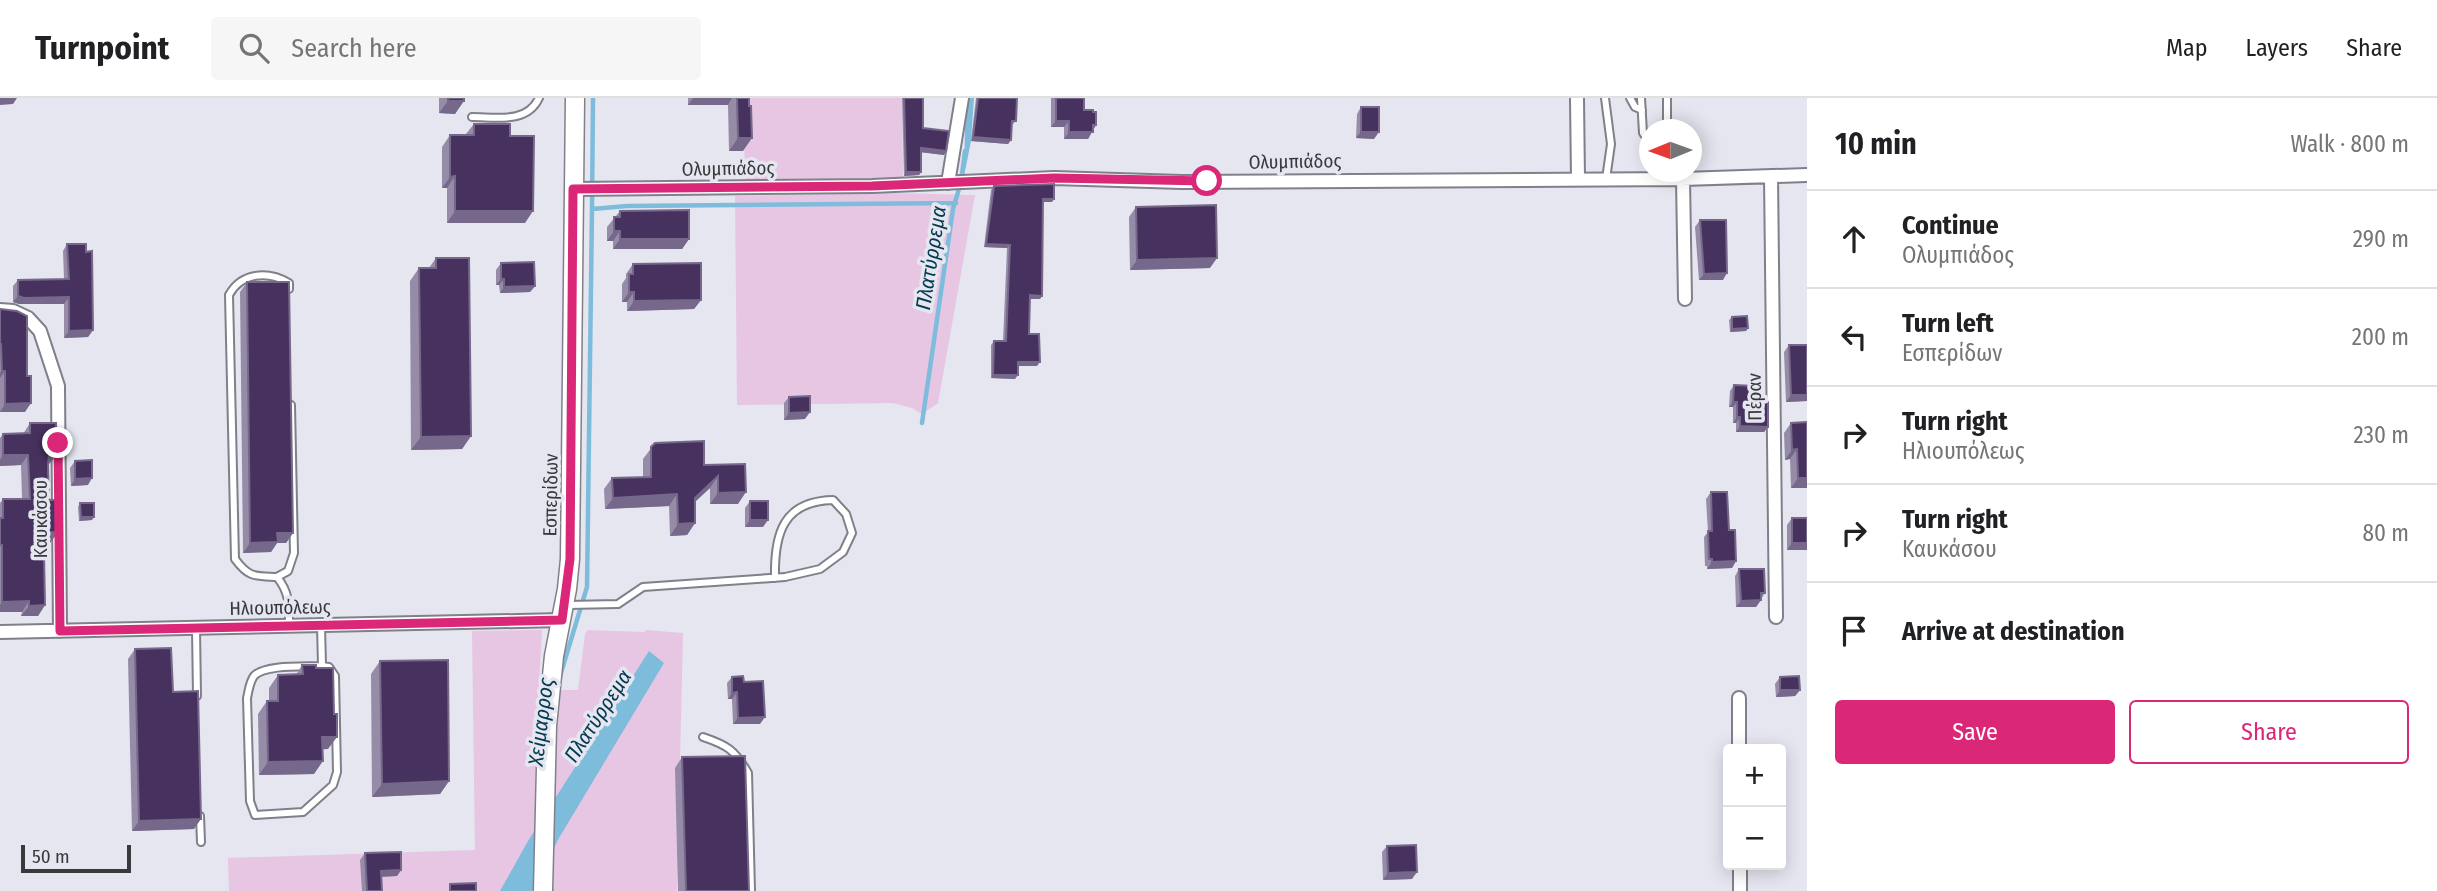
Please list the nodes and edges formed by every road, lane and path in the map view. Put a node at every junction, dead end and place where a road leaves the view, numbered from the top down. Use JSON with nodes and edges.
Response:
{"nodes":[{"id":1,"x":539,"y":98,"type":"edge"},
{"id":2,"x":575,"y":98,"type":"edge"},
{"id":3,"x":962,"y":98,"type":"edge"},
{"id":4,"x":1577,"y":98,"type":"edge"},
{"id":5,"x":1605,"y":98,"type":"edge"},
{"id":6,"x":1630,"y":98,"type":"edge"},
{"id":7,"x":1641,"y":98,"type":"edge"},
{"id":8,"x":1667,"y":98,"type":"edge"},
{"id":9,"x":1642,"y":110,"type":"junction"},
{"id":10,"x":472,"y":117,"type":"dead end"},
{"id":11,"x":1642,"y":119,"type":"edge"},
{"id":12,"x":1667,"y":119,"type":"edge"},
{"id":13,"x":1807,"y":175,"type":"edge"},
{"id":14,"x":1771,"y":176,"type":"junction"},
{"id":15,"x":1639,"y":177,"type":"edge"},
{"id":16,"x":1702,"y":178,"type":"edge"},
{"id":17,"x":1578,"y":179,"type":"junction"},
{"id":18,"x":1606,"y":179,"type":"junction"},
{"id":19,"x":1683,"y":182,"type":"edge"},
{"id":20,"x":948,"y":183,"type":"junction"},
{"id":21,"x":573,"y":189,"type":"junction"},
{"id":22,"x":289,"y":296,"type":"edge"},
{"id":23,"x":1685,"y":299,"type":"dead end"},
{"id":24,"x":0,"y":310,"type":"edge"},
{"id":25,"x":291,"y":391,"type":"edge"},
{"id":26,"x":277,"y":577,"type":"junction"},
{"id":27,"x":775,"y":578,"type":"junction"},
{"id":28,"x":563,"y":612,"type":"junction"},
{"id":29,"x":1776,"y":617,"type":"dead end"},
{"id":30,"x":321,"y":625,"type":"junction"},
{"id":31,"x":289,"y":626,"type":"junction"},
{"id":32,"x":196,"y":628,"type":"junction"},
{"id":33,"x":60,"y":631,"type":"junction"},
{"id":34,"x":0,"y":632,"type":"edge"},
{"id":35,"x":322,"y":667,"type":"junction"},
{"id":36,"x":1739,"y":698,"type":"dead end"},
{"id":37,"x":198,"y":709,"type":"edge"},
{"id":38,"x":703,"y":737,"type":"dead end"},
{"id":39,"x":1739,"y":744,"type":"edge"},
{"id":40,"x":200,"y":802,"type":"edge"},
{"id":41,"x":201,"y":842,"type":"dead end"},
{"id":42,"x":1740,"y":870,"type":"edge"},
{"id":43,"x":543,"y":891,"type":"edge"},
{"id":44,"x":751,"y":891,"type":"edge"},
{"id":45,"x":1740,"y":891,"type":"edge"}],
"edges":[{"from":1,"to":10,"type":"lane"},
{"from":2,"to":21,"type":"street","name":"Εσπερίδων"},
{"from":3,"to":20,"type":"street"},
{"from":4,"to":17,"type":"street"},
{"from":5,"to":18,"type":"lane"},
{"from":6,"to":9,"type":"lane"},
{"from":7,"to":9,"type":"lane"},
{"from":8,"to":12,"type":"lane"},
{"from":9,"to":11,"type":"lane"},
{"from":13,"to":14,"type":"street","name":"Ολυμπιάδος"},
{"from":14,"to":16,"type":"street","name":"Ολυμπιάδος"},
{"from":14,"to":29,"type":"street","name":"Πέραν"},
{"from":15,"to":18,"type":"street","name":"Ολυμπιάδος"},
{"from":17,"to":18,"type":"street","name":"Ολυμπιάδος"},
{"from":17,"to":20,"type":"street","name":"Ολυμπιάδος"},
{"from":19,"to":23,"type":"street"},
{"from":20,"to":21,"type":"street","name":"Ολυμπιάδος"},
{"from":21,"to":28,"type":"street","name":"Εσπερίδων"},
{"from":22,"to":26,"type":"lane"},
{"from":24,"to":33,"type":"street","name":"Καυκάσου"},
{"from":25,"to":26,"type":"lane"},
{"from":26,"to":31,"type":"lane"},
{"from":27,"to":27,"type":"lane"},
{"from":27,"to":28,"type":"lane"},
{"from":28,"to":30,"type":"street","name":"Ηλιουπόλεως"},
{"from":28,"to":43,"type":"street","name":"Εσπερίδων"},
{"from":30,"to":31,"type":"street","name":"Ηλιουπόλεως"},
{"from":30,"to":35,"type":"lane"},
{"from":31,"to":32,"type":"street","name":"Ηλιουπόλεως"},
{"from":32,"to":33,"type":"street","name":"Ηλιουπόλεως"},
{"from":32,"to":37,"type":"lane"},
{"from":33,"to":34,"type":"street","name":"Ηλιουπόλεως"},
{"from":35,"to":35,"type":"lane"},
{"from":36,"to":39,"type":"street"},
{"from":38,"to":44,"type":"lane"},
{"from":40,"to":41,"type":"lane"},
{"from":42,"to":45,"type":"street"}]}
